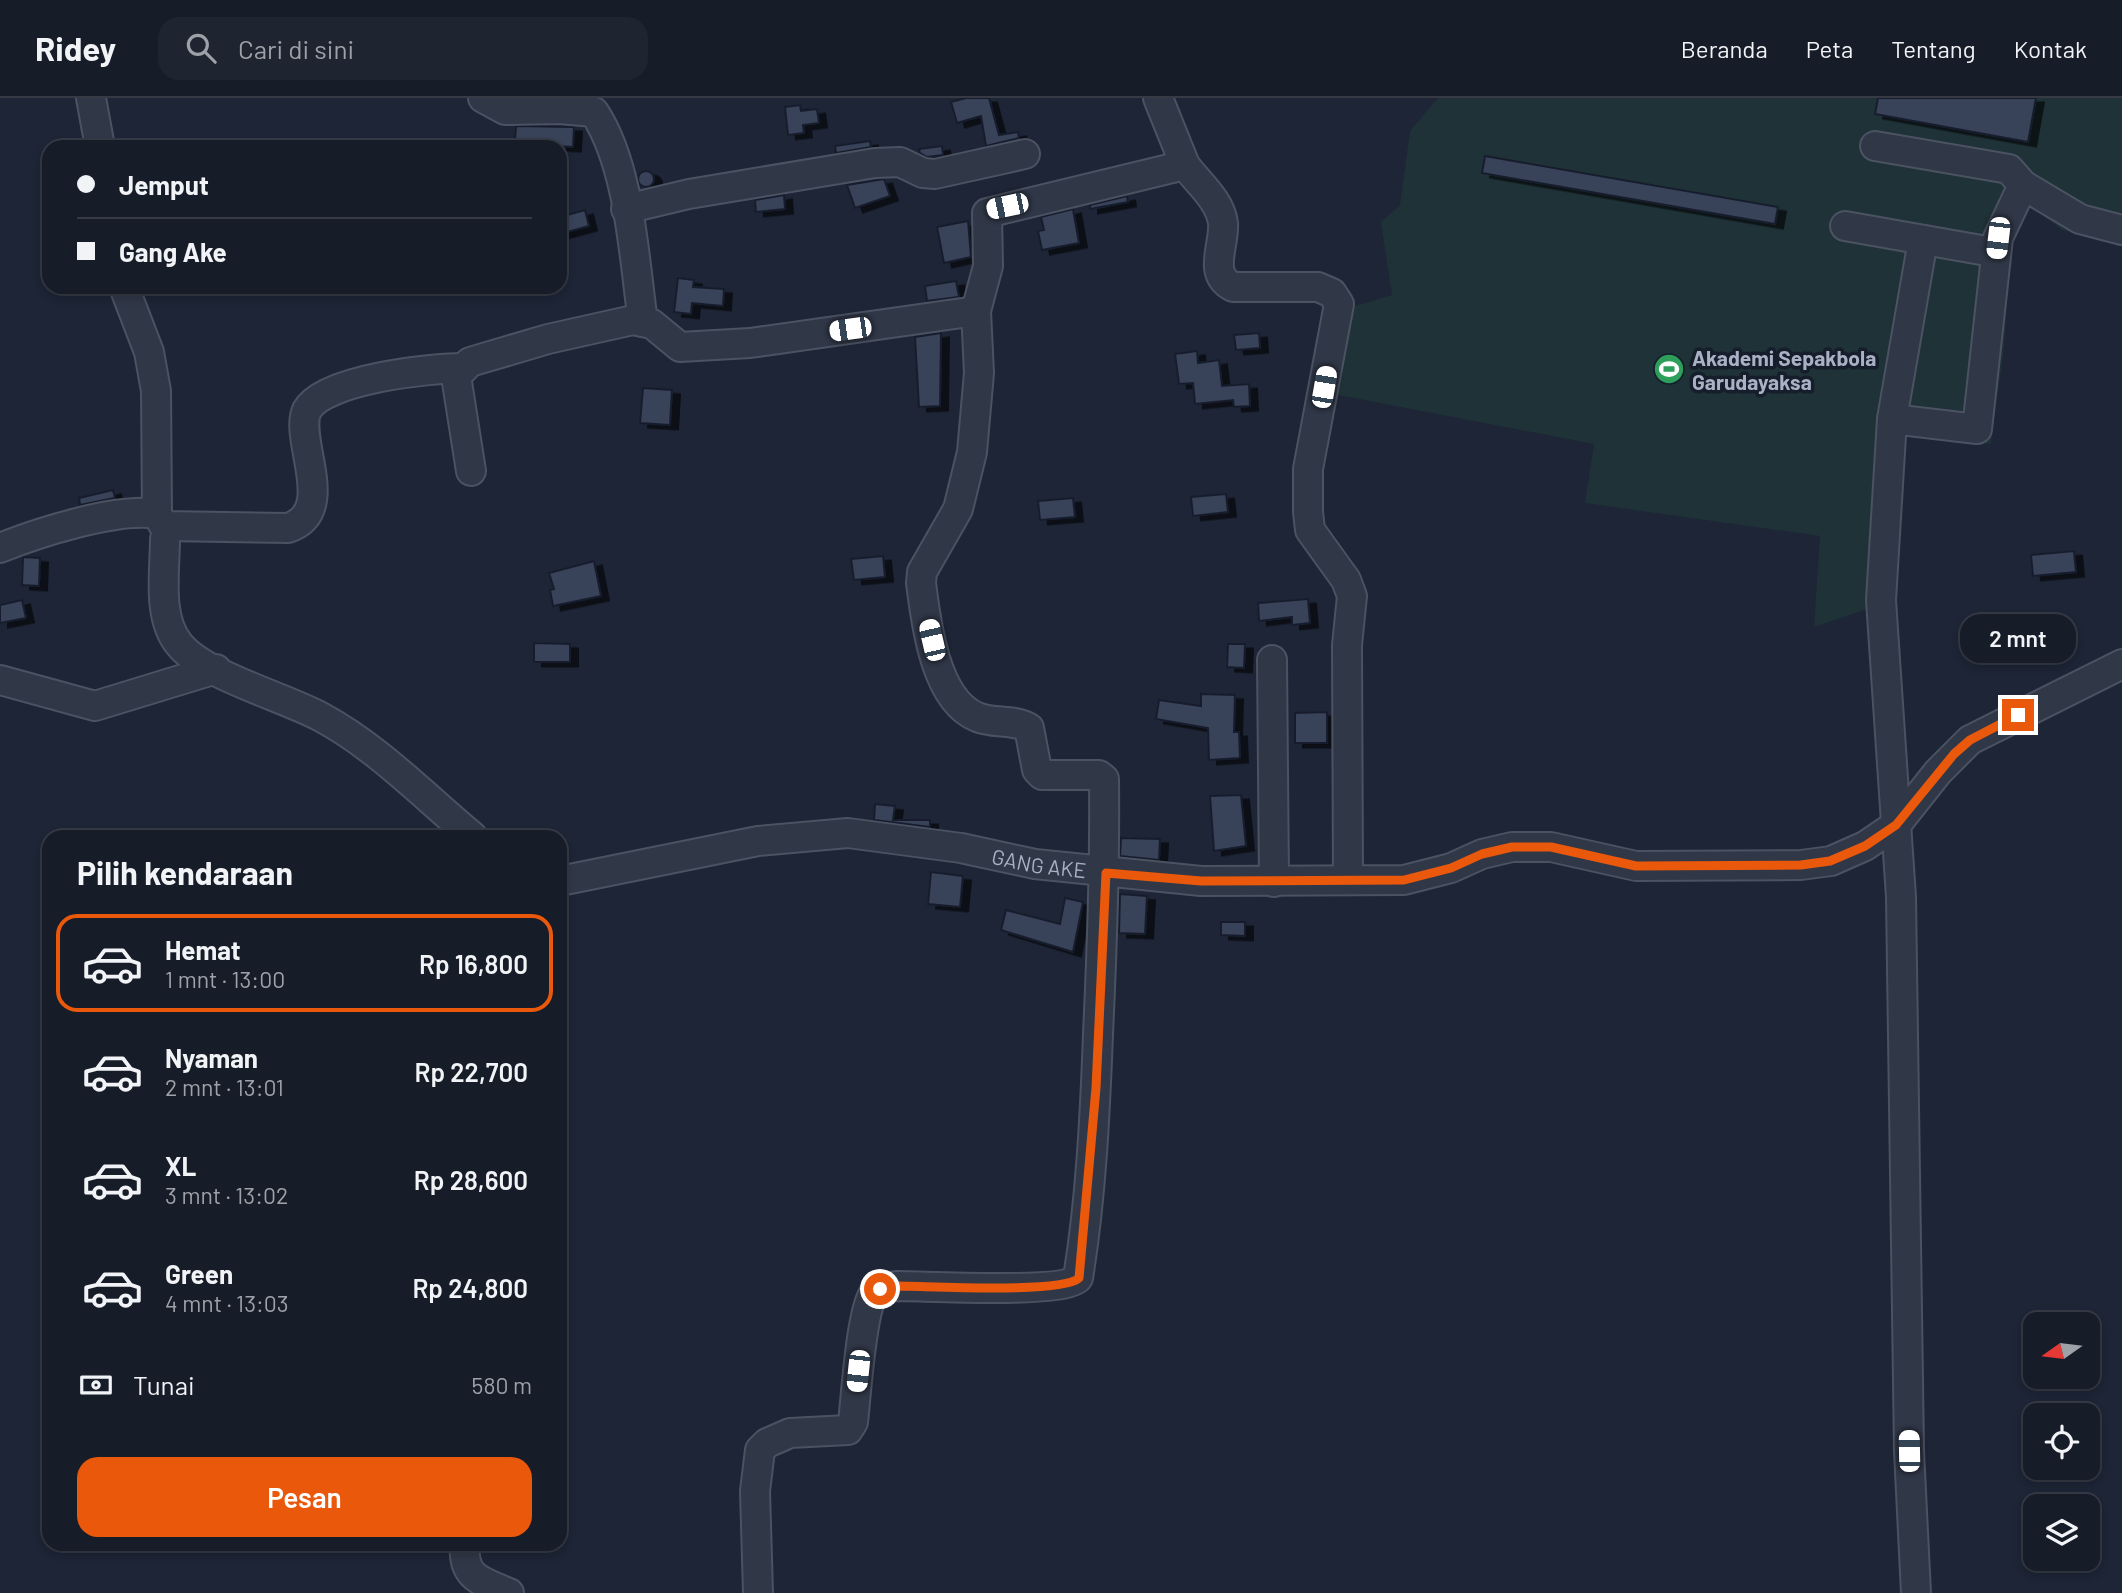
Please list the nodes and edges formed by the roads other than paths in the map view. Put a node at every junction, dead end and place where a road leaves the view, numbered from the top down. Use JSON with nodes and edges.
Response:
{"nodes":[{"id":1,"x":91,"y":98,"type":"edge"},
{"id":2,"x":483,"y":98,"type":"edge"},
{"id":3,"x":1158,"y":98,"type":"edge"},
{"id":4,"x":99,"y":140,"type":"edge"},
{"id":5,"x":1875,"y":146,"type":"dead end"},
{"id":6,"x":1025,"y":155,"type":"dead end"},
{"id":7,"x":1185,"y":164,"type":"junction"},
{"id":8,"x":2023,"y":185,"type":"junction"},
{"id":9,"x":626,"y":209,"type":"junction"},
{"id":10,"x":1845,"y":226,"type":"dead end"},
{"id":11,"x":2122,"y":230,"type":"edge"},
{"id":12,"x":1923,"y":240,"type":"junction"},
{"id":13,"x":1981,"y":250,"type":"dead end"},
{"id":14,"x":127,"y":294,"type":"edge"},
{"id":15,"x":976,"y":311,"type":"junction"},
{"id":16,"x":643,"y":322,"type":"junction"},
{"id":17,"x":464,"y":368,"type":"junction"},
{"id":18,"x":1892,"y":419,"type":"junction"},
{"id":19,"x":471,"y":471,"type":"dead end"},
{"id":20,"x":161,"y":527,"type":"junction"},
{"id":21,"x":0,"y":548,"type":"edge"},
{"id":22,"x":1272,"y":660,"type":"dead end"},
{"id":23,"x":2122,"y":664,"type":"edge"},
{"id":24,"x":216,"y":669,"type":"junction"},
{"id":25,"x":0,"y":680,"type":"edge"},
{"id":26,"x":1896,"y":825,"type":"junction"},
{"id":27,"x":465,"y":830,"type":"edge"},
{"id":28,"x":1106,"y":873,"type":"junction"},
{"id":29,"x":567,"y":880,"type":"edge"},
{"id":30,"x":1348,"y":880,"type":"junction"},
{"id":31,"x":1274,"y":882,"type":"junction"},
{"id":32,"x":465,"y":1551,"type":"edge"},
{"id":33,"x":509,"y":1593,"type":"edge"},
{"id":34,"x":758,"y":1593,"type":"edge"},
{"id":35,"x":1916,"y":1593,"type":"edge"}],
"edges":[{"from":1,"to":4,"type":"street"},
{"from":2,"to":9,"type":"street"},
{"from":3,"to":7,"type":"street"},
{"from":5,"to":8,"type":"street"},
{"from":6,"to":9,"type":"street"},
{"from":7,"to":15,"type":"street"},
{"from":7,"to":30,"type":"street"},
{"from":8,"to":11,"type":"street"},
{"from":8,"to":18,"type":"street"},
{"from":9,"to":16,"type":"street"},
{"from":10,"to":12,"type":"street"},
{"from":12,"to":13,"type":"street"},
{"from":12,"to":18,"type":"street"},
{"from":14,"to":20,"type":"street"},
{"from":15,"to":16,"type":"street"},
{"from":15,"to":28,"type":"street"},
{"from":16,"to":17,"type":"street"},
{"from":17,"to":19,"type":"street"},
{"from":17,"to":20,"type":"street"},
{"from":18,"to":26,"type":"street"},
{"from":20,"to":21,"type":"street"},
{"from":20,"to":24,"type":"street"},
{"from":22,"to":31,"type":"street"},
{"from":23,"to":26,"type":"street","name":"GANG AKE"},
{"from":24,"to":25,"type":"street"},
{"from":24,"to":27,"type":"street"},
{"from":26,"to":30,"type":"street","name":"GANG AKE"},
{"from":26,"to":35,"type":"street"},
{"from":28,"to":29,"type":"street","name":"GANG AKE"},
{"from":28,"to":31,"type":"street","name":"GANG AKE"},
{"from":28,"to":34,"type":"street"},
{"from":30,"to":31,"type":"street","name":"GANG AKE"},
{"from":32,"to":33,"type":"street"}]}
